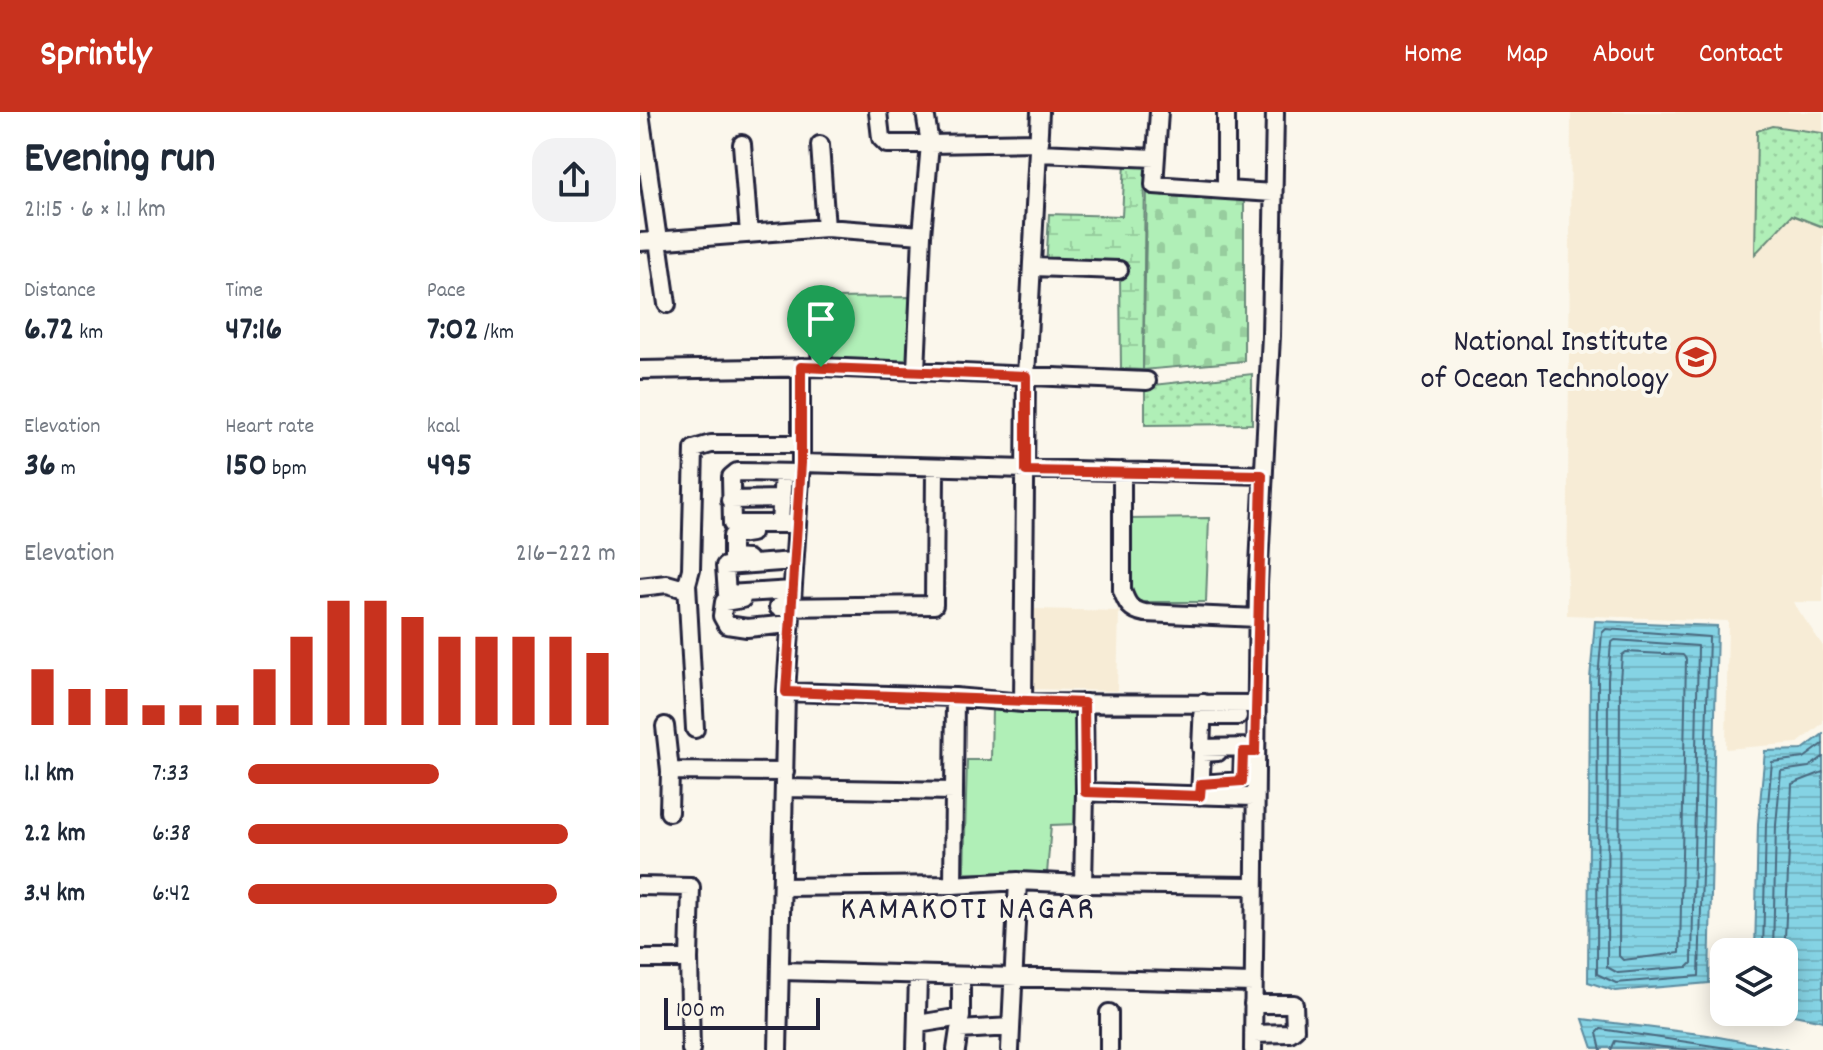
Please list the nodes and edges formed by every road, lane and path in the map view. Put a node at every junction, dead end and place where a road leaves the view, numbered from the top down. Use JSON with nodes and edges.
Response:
{"nodes":[{"id":1,"x":878,"y":112,"type":"edge"},
{"id":2,"x":925,"y":112,"type":"edge"},
{"id":3,"x":1040,"y":112,"type":"edge"},
{"id":4,"x":1159,"y":112,"type":"edge"},
{"id":5,"x":1226,"y":112,"type":"edge"},
{"id":6,"x":1275,"y":112,"type":"edge"},
{"id":7,"x":640,"y":113,"type":"edge"},
{"id":8,"x":742,"y":144,"type":"dead end"},
{"id":9,"x":930,"y":144,"type":"junction"},
{"id":10,"x":820,"y":145,"type":"dead end"},
{"id":11,"x":1040,"y":148,"type":"junction"},
{"id":12,"x":1155,"y":158,"type":"junction"},
{"id":13,"x":1226,"y":190,"type":"junction"},
{"id":14,"x":1273,"y":193,"type":"junction"},
{"id":15,"x":826,"y":228,"type":"junction"},
{"id":16,"x":749,"y":234,"type":"junction"},
{"id":17,"x":922,"y":235,"type":"junction"},
{"id":18,"x":660,"y":240,"type":"junction"},
{"id":19,"x":640,"y":242,"type":"edge"},
{"id":20,"x":1033,"y":267,"type":"junction"},
{"id":21,"x":1119,"y":270,"type":"dead end"},
{"id":22,"x":667,"y":304,"type":"dead end"},
{"id":23,"x":819,"y":326,"type":"dead end"},
{"id":24,"x":801,"y":367,"type":"junction"},
{"id":25,"x":821,"y":367,"type":"junction"},
{"id":26,"x":640,"y":370,"type":"edge"},
{"id":27,"x":916,"y":371,"type":"junction"},
{"id":28,"x":1026,"y":376,"type":"junction"},
{"id":29,"x":1147,"y":381,"type":"dead end"},
{"id":30,"x":801,"y":444,"type":"junction"},
{"id":31,"x":800,"y":468,"type":"junction"},
{"id":32,"x":935,"y":469,"type":"junction"},
{"id":33,"x":1026,"y":471,"type":"junction"},
{"id":34,"x":1122,"y":471,"type":"junction"},
{"id":35,"x":783,"y":473,"type":"junction"},
{"id":36,"x":1262,"y":475,"type":"junction"},
{"id":37,"x":781,"y":499,"type":"junction"},
{"id":38,"x":730,"y":500,"type":"junction"},
{"id":39,"x":791,"y":526,"type":"junction"},
{"id":40,"x":794,"y":558,"type":"junction"},
{"id":41,"x":687,"y":584,"type":"junction"},
{"id":42,"x":640,"y":587,"type":"edge"},
{"id":43,"x":785,"y":609,"type":"junction"},
{"id":44,"x":1258,"y":618,"type":"junction"},
{"id":45,"x":786,"y":692,"type":"junction"},
{"id":46,"x":955,"y":697,"type":"junction"},
{"id":47,"x":1023,"y":703,"type":"junction"},
{"id":48,"x":1084,"y":703,"type":"junction"},
{"id":49,"x":1256,"y":704,"type":"junction"},
{"id":50,"x":1202,"y":709,"type":"junction"},
{"id":51,"x":1238,"y":710,"type":"junction"},
{"id":52,"x":665,"y":726,"type":"dead end"},
{"id":53,"x":695,"y":729,"type":"dead end"},
{"id":54,"x":1250,"y":750,"type":"junction"},
{"id":55,"x":670,"y":771,"type":"junction"},
{"id":56,"x":785,"y":780,"type":"junction"},
{"id":57,"x":1200,"y":790,"type":"junction"},
{"id":58,"x":954,"y":791,"type":"junction"},
{"id":59,"x":1085,"y":792,"type":"junction"},
{"id":60,"x":1254,"y":797,"type":"junction"},
{"id":61,"x":669,"y":812,"type":"dead end"},
{"id":62,"x":1018,"y":881,"type":"junction"},
{"id":63,"x":1083,"y":884,"type":"junction"},
{"id":64,"x":953,"y":885,"type":"junction"},
{"id":65,"x":640,"y":886,"type":"edge"},
{"id":66,"x":1253,"y":886,"type":"junction"},
{"id":67,"x":782,"y":887,"type":"junction"},
{"id":68,"x":640,"y":959,"type":"edge"},
{"id":69,"x":689,"y":959,"type":"junction"},
{"id":70,"x":781,"y":971,"type":"junction"},
{"id":71,"x":918,"y":976,"type":"junction"},
{"id":72,"x":961,"y":977,"type":"junction"},
{"id":73,"x":1012,"y":977,"type":"junction"},
{"id":74,"x":1253,"y":983,"type":"junction"},
{"id":75,"x":1253,"y":1004,"type":"junction"},
{"id":76,"x":1109,"y":1013,"type":"dead end"},
{"id":77,"x":918,"y":1024,"type":"junction"},
{"id":78,"x":1011,"y":1027,"type":"junction"},
{"id":79,"x":1253,"y":1042,"type":"edge"},
{"id":80,"x":691,"y":1050,"type":"edge"},
{"id":81,"x":778,"y":1050,"type":"edge"},
{"id":82,"x":916,"y":1050,"type":"edge"},
{"id":83,"x":956,"y":1050,"type":"edge"},
{"id":84,"x":1010,"y":1050,"type":"edge"},
{"id":85,"x":1109,"y":1050,"type":"edge"}],
"edges":[{"from":1,"to":9,"type":"street"},
{"from":2,"to":9,"type":"street"},
{"from":3,"to":11,"type":"street"},
{"from":4,"to":12,"type":"street"},
{"from":5,"to":13,"type":"street"},
{"from":6,"to":14,"type":"street"},
{"from":7,"to":18,"type":"street"},
{"from":8,"to":16,"type":"street"},
{"from":9,"to":11,"type":"street"},
{"from":9,"to":17,"type":"street"},
{"from":10,"to":15,"type":"street"},
{"from":11,"to":12,"type":"street"},
{"from":11,"to":20,"type":"street"},
{"from":12,"to":13,"type":"street"},
{"from":13,"to":14,"type":"street"},
{"from":14,"to":36,"type":"street"},
{"from":15,"to":16,"type":"street"},
{"from":15,"to":17,"type":"street"},
{"from":16,"to":18,"type":"street"},
{"from":17,"to":27,"type":"street"},
{"from":18,"to":19,"type":"street"},
{"from":18,"to":22,"type":"street"},
{"from":20,"to":21,"type":"street"},
{"from":20,"to":28,"type":"street"},
{"from":23,"to":25,"type":"street"},
{"from":24,"to":25,"type":"street"},
{"from":24,"to":26,"type":"street"},
{"from":24,"to":30,"type":"street"},
{"from":25,"to":27,"type":"street"},
{"from":27,"to":28,"type":"street"},
{"from":28,"to":29,"type":"street"},
{"from":28,"to":33,"type":"street"},
{"from":30,"to":31,"type":"street"},
{"from":30,"to":41,"type":"street"},
{"from":31,"to":32,"type":"street"},
{"from":31,"to":35,"type":"street"},
{"from":31,"to":39,"type":"street"},
{"from":32,"to":33,"type":"street"},
{"from":32,"to":43,"type":"street"},
{"from":33,"to":34,"type":"street"},
{"from":33,"to":47,"type":"street"},
{"from":34,"to":36,"type":"street"},
{"from":34,"to":44,"type":"street"},
{"from":35,"to":37,"type":"street"},
{"from":35,"to":38,"type":"street"},
{"from":36,"to":44,"type":"street"},
{"from":37,"to":38,"type":"street"},
{"from":37,"to":39,"type":"street"},
{"from":38,"to":39,"type":"street"},
{"from":39,"to":40,"type":"street"},
{"from":39,"to":40,"type":"street"},
{"from":40,"to":43,"type":"street"},
{"from":40,"to":43,"type":"street"},
{"from":41,"to":42,"type":"street"},
{"from":41,"to":53,"type":"street"},
{"from":43,"to":45,"type":"street"},
{"from":44,"to":49,"type":"street"},
{"from":45,"to":46,"type":"street"},
{"from":45,"to":56,"type":"street"},
{"from":46,"to":47,"type":"street"},
{"from":46,"to":58,"type":"street"},
{"from":47,"to":48,"type":"street"},
{"from":48,"to":50,"type":"street"},
{"from":48,"to":59,"type":"street"},
{"from":49,"to":51,"type":"street"},
{"from":49,"to":54,"type":"street"},
{"from":50,"to":51,"type":"street"},
{"from":50,"to":54,"type":"street"},
{"from":51,"to":54,"type":"street"},
{"from":52,"to":55,"type":"street"},
{"from":54,"to":57,"type":"street"},
{"from":54,"to":57,"type":"street"},
{"from":54,"to":60,"type":"street"},
{"from":55,"to":56,"type":"street"},
{"from":55,"to":61,"type":"street"},
{"from":56,"to":58,"type":"street"},
{"from":56,"to":67,"type":"street"},
{"from":57,"to":59,"type":"street"},
{"from":57,"to":60,"type":"street"},
{"from":58,"to":64,"type":"street"},
{"from":59,"to":63,"type":"street"},
{"from":60,"to":66,"type":"street"},
{"from":62,"to":63,"type":"street"},
{"from":62,"to":64,"type":"street"},
{"from":62,"to":73,"type":"street"},
{"from":63,"to":66,"type":"street"},
{"from":64,"to":67,"type":"street"},
{"from":65,"to":69,"type":"street"},
{"from":66,"to":74,"type":"street"},
{"from":67,"to":70,"type":"street"},
{"from":68,"to":69,"type":"street"},
{"from":69,"to":80,"type":"street"},
{"from":70,"to":71,"type":"street"},
{"from":70,"to":81,"type":"street"},
{"from":71,"to":72,"type":"street"},
{"from":71,"to":77,"type":"street"},
{"from":72,"to":73,"type":"street"},
{"from":72,"to":77,"type":"street"},
{"from":73,"to":74,"type":"street"},
{"from":73,"to":78,"type":"street"},
{"from":74,"to":75,"type":"street"},
{"from":75,"to":79,"type":"street"},
{"from":75,"to":79,"type":"street"},
{"from":76,"to":85,"type":"street"},
{"from":77,"to":82,"type":"street"},
{"from":78,"to":83,"type":"street"},
{"from":78,"to":84,"type":"street"}]}
